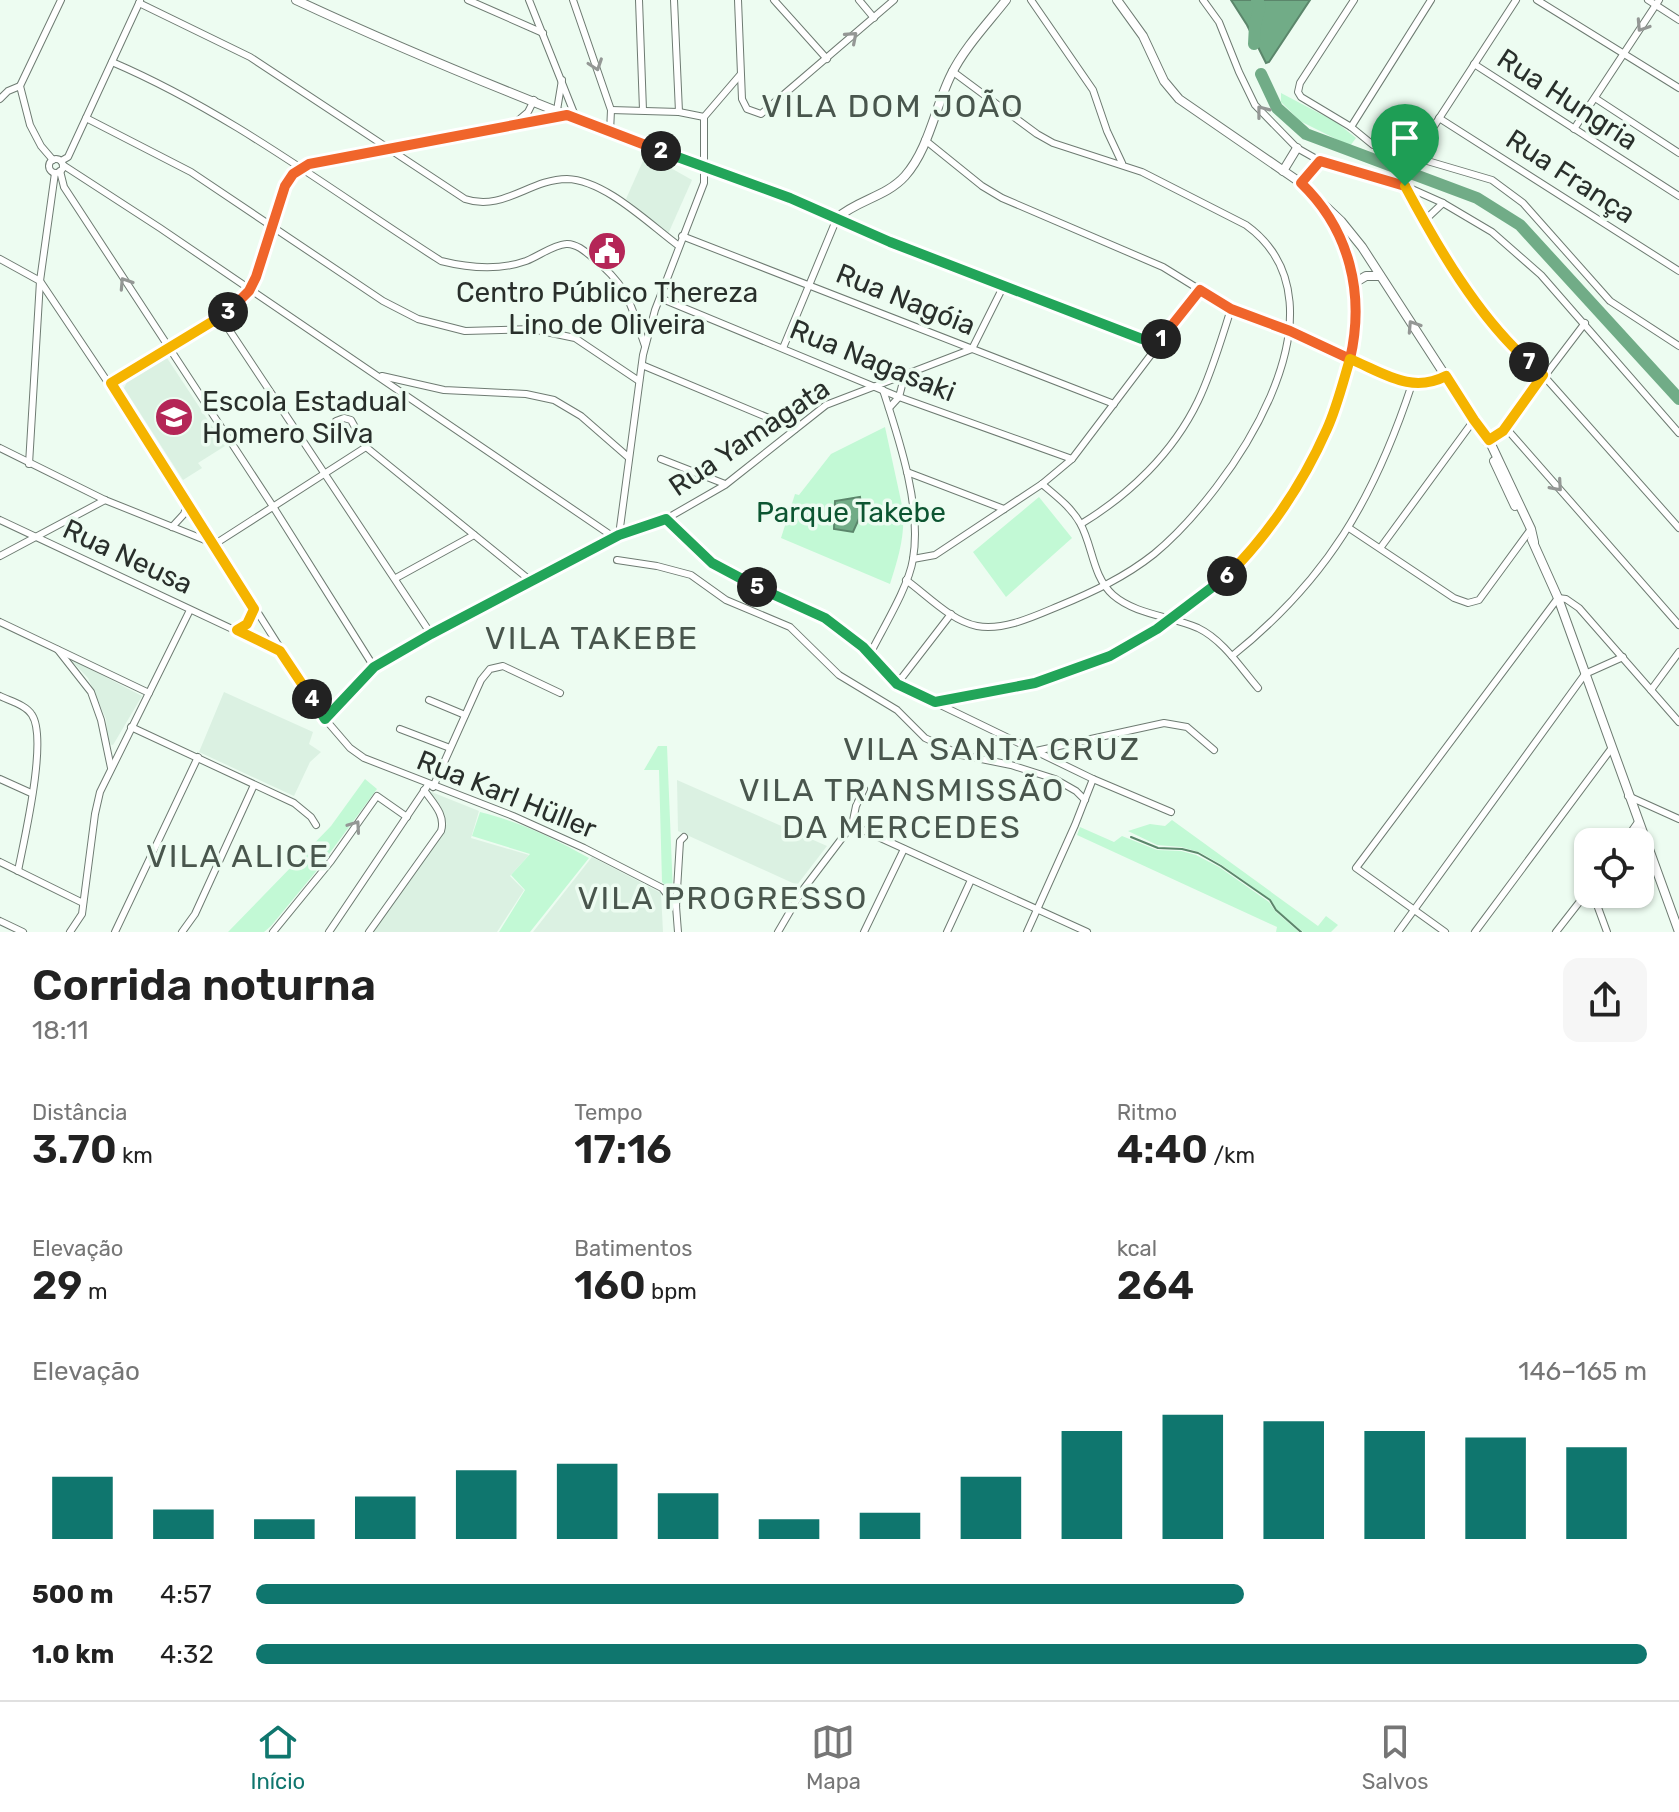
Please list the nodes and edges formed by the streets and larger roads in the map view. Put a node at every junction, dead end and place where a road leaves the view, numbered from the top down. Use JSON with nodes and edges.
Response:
{"nodes":[{"id":1,"x":61,"y":0,"type":"edge"},
{"id":2,"x":296,"y":0,"type":"edge"},
{"id":3,"x":468,"y":0,"type":"edge"},
{"id":4,"x":529,"y":0,"type":"edge"},
{"id":5,"x":573,"y":0,"type":"edge"},
{"id":6,"x":639,"y":0,"type":"edge"},
{"id":7,"x":674,"y":0,"type":"edge"},
{"id":8,"x":738,"y":0,"type":"edge"},
{"id":9,"x":774,"y":0,"type":"edge"},
{"id":10,"x":859,"y":0,"type":"edge"},
{"id":11,"x":894,"y":0,"type":"edge"},
{"id":12,"x":1006,"y":0,"type":"edge"},
{"id":13,"x":1031,"y":0,"type":"edge"},
{"id":14,"x":1117,"y":0,"type":"edge"},
{"id":15,"x":1203,"y":0,"type":"edge"},
{"id":16,"x":1354,"y":0,"type":"edge"},
{"id":17,"x":1431,"y":0,"type":"edge"},
{"id":18,"x":1516,"y":0,"type":"edge"},
{"id":19,"x":1537,"y":0,"type":"edge"},
{"id":20,"x":1648,"y":0,"type":"edge"},
{"id":21,"x":139,"y":2,"type":"edge"},
{"id":22,"x":1658,"y":2,"type":"edge"},
{"id":23,"x":874,"y":18,"type":"junction"},
{"id":24,"x":1679,"y":20,"type":"edge"},
{"id":25,"x":543,"y":33,"type":"junction"},
{"id":26,"x":1624,"y":52,"type":"junction"},
{"id":27,"x":827,"y":59,"type":"junction"},
{"id":28,"x":112,"y":62,"type":"junction"},
{"id":29,"x":1474,"y":64,"type":"junction"},
{"id":30,"x":952,"y":71,"type":"junction"},
{"id":31,"x":740,"y":75,"type":"junction"},
{"id":32,"x":562,"y":80,"type":"junction"},
{"id":33,"x":20,"y":86,"type":"junction"},
{"id":34,"x":1679,"y":88,"type":"edge"},
{"id":35,"x":1595,"y":98,"type":"junction"},
{"id":36,"x":0,"y":99,"type":"edge"},
{"id":37,"x":534,"y":100,"type":"junction"},
{"id":38,"x":557,"y":110,"type":"junction"},
{"id":39,"x":611,"y":110,"type":"junction"},
{"id":40,"x":643,"y":110,"type":"junction"},
{"id":41,"x":528,"y":112,"type":"junction"},
{"id":42,"x":679,"y":112,"type":"junction"},
{"id":43,"x":571,"y":116,"type":"junction"},
{"id":44,"x":704,"y":117,"type":"junction"},
{"id":45,"x":86,"y":118,"type":"junction"},
{"id":46,"x":1439,"y":118,"type":"junction"},
{"id":47,"x":540,"y":120,"type":"junction"},
{"id":48,"x":511,"y":127,"type":"junction"},
{"id":49,"x":1351,"y":127,"type":"junction"},
{"id":50,"x":1574,"y":129,"type":"junction"},
{"id":51,"x":610,"y":132,"type":"junction"},
{"id":52,"x":925,"y":140,"type":"junction"},
{"id":53,"x":387,"y":148,"type":"junction"},
{"id":54,"x":1297,"y":148,"type":"junction"},
{"id":55,"x":1679,"y":153,"type":"edge"},
{"id":56,"x":1414,"y":159,"type":"junction"},
{"id":57,"x":1320,"y":161,"type":"junction"},
{"id":58,"x":1122,"y":163,"type":"junction"},
{"id":59,"x":58,"y":166,"type":"junction"},
{"id":60,"x":704,"y":167,"type":"junction"},
{"id":61,"x":300,"y":168,"type":"junction"},
{"id":62,"x":1283,"y":171,"type":"junction"},
{"id":63,"x":1301,"y":183,"type":"junction"},
{"id":64,"x":1406,"y":184,"type":"junction"},
{"id":65,"x":1679,"y":196,"type":"edge"},
{"id":66,"x":1321,"y":202,"type":"junction"},
{"id":67,"x":1443,"y":203,"type":"junction"},
{"id":68,"x":837,"y":218,"type":"junction"},
{"id":69,"x":1424,"y":221,"type":"junction"},
{"id":70,"x":271,"y":226,"type":"junction"},
{"id":71,"x":682,"y":236,"type":"junction"},
{"id":72,"x":679,"y":246,"type":"junction"},
{"id":73,"x":0,"y":259,"type":"edge"},
{"id":74,"x":1679,"y":271,"type":"edge"},
{"id":75,"x":1380,"y":276,"type":"junction"},
{"id":76,"x":40,"y":281,"type":"junction"},
{"id":77,"x":1356,"y":282,"type":"junction"},
{"id":78,"x":809,"y":285,"type":"junction"},
{"id":79,"x":1004,"y":285,"type":"junction"},
{"id":80,"x":1200,"y":290,"type":"junction"},
{"id":81,"x":249,"y":291,"type":"junction"},
{"id":82,"x":660,"y":298,"type":"junction"},
{"id":83,"x":1231,"y":309,"type":"junction"},
{"id":84,"x":220,"y":316,"type":"junction"},
{"id":85,"x":1585,"y":323,"type":"junction"},
{"id":86,"x":1290,"y":331,"type":"junction"},
{"id":87,"x":1159,"y":343,"type":"junction"},
{"id":88,"x":645,"y":346,"type":"junction"},
{"id":89,"x":1679,"y":346,"type":"edge"},
{"id":90,"x":168,"y":348,"type":"junction"},
{"id":91,"x":783,"y":348,"type":"junction"},
{"id":92,"x":972,"y":349,"type":"junction"},
{"id":93,"x":1350,"y":359,"type":"junction"},
{"id":94,"x":642,"y":365,"type":"junction"},
{"id":95,"x":905,"y":374,"type":"junction"},
{"id":96,"x":1543,"y":375,"type":"junction"},
{"id":97,"x":377,"y":376,"type":"junction"},
{"id":98,"x":1446,"y":376,"type":"junction"},
{"id":99,"x":639,"y":381,"type":"junction"},
{"id":100,"x":111,"y":383,"type":"junction"},
{"id":101,"x":1412,"y":384,"type":"junction"},
{"id":102,"x":875,"y":386,"type":"junction"},
{"id":103,"x":883,"y":390,"type":"junction"},
{"id":104,"x":899,"y":397,"type":"junction"},
{"id":105,"x":1114,"y":404,"type":"junction"},
{"id":106,"x":889,"y":408,"type":"junction"},
{"id":107,"x":1474,"y":420,"type":"junction"},
{"id":108,"x":336,"y":421,"type":"dead end"},
{"id":109,"x":1505,"y":427,"type":"junction"},
{"id":110,"x":795,"y":429,"type":"junction"},
{"id":111,"x":1679,"y":433,"type":"edge"},
{"id":112,"x":1486,"y":438,"type":"junction"},
{"id":113,"x":366,"y":447,"type":"junction"},
{"id":114,"x":0,"y":448,"type":"edge"},
{"id":115,"x":628,"y":457,"type":"junction"},
{"id":116,"x":661,"y":459,"type":"dead end"},
{"id":117,"x":1072,"y":459,"type":"junction"},
{"id":118,"x":29,"y":464,"type":"junction"},
{"id":119,"x":907,"y":472,"type":"junction"},
{"id":120,"x":326,"y":474,"type":"junction"},
{"id":121,"x":1042,"y":484,"type":"junction"},
{"id":122,"x":725,"y":485,"type":"junction"},
{"id":123,"x":105,"y":500,"type":"junction"},
{"id":124,"x":188,"y":502,"type":"junction"},
{"id":125,"x":274,"y":508,"type":"junction"},
{"id":126,"x":1005,"y":509,"type":"junction"},
{"id":127,"x":666,"y":519,"type":"junction"},
{"id":128,"x":0,"y":520,"type":"edge"},
{"id":129,"x":1081,"y":524,"type":"junction"},
{"id":130,"x":172,"y":527,"type":"junction"},
{"id":131,"x":1349,"y":528,"type":"junction"},
{"id":132,"x":1679,"y":528,"type":"edge"},
{"id":133,"x":1529,"y":531,"type":"junction"},
{"id":134,"x":474,"y":535,"type":"junction"},
{"id":135,"x":37,"y":537,"type":"junction"},
{"id":136,"x":617,"y":537,"type":"junction"},
{"id":137,"x":215,"y":544,"type":"junction"},
{"id":138,"x":1381,"y":547,"type":"junction"},
{"id":139,"x":0,"y":556,"type":"edge"},
{"id":140,"x":913,"y":559,"type":"junction"},
{"id":141,"x":617,"y":560,"type":"dead end"},
{"id":142,"x":396,"y":578,"type":"junction"},
{"id":143,"x":906,"y":580,"type":"junction"},
{"id":144,"x":531,"y":581,"type":"junction"},
{"id":145,"x":1105,"y":587,"type":"junction"},
{"id":146,"x":1558,"y":598,"type":"junction"},
{"id":147,"x":254,"y":609,"type":"junction"},
{"id":148,"x":190,"y":610,"type":"junction"},
{"id":149,"x":951,"y":614,"type":"junction"},
{"id":150,"x":1169,"y":620,"type":"junction"},
{"id":151,"x":0,"y":622,"type":"edge"},
{"id":152,"x":1679,"y":625,"type":"edge"},
{"id":153,"x":237,"y":630,"type":"junction"},
{"id":154,"x":431,"y":634,"type":"junction"},
{"id":155,"x":55,"y":647,"type":"junction"},
{"id":156,"x":280,"y":651,"type":"junction"},
{"id":157,"x":1679,"y":652,"type":"edge"},
{"id":158,"x":870,"y":654,"type":"junction"},
{"id":159,"x":1232,"y":656,"type":"junction"},
{"id":160,"x":1623,"y":657,"type":"junction"},
{"id":161,"x":374,"y":667,"type":"junction"},
{"id":162,"x":1585,"y":674,"type":"junction"},
{"id":163,"x":897,"y":684,"type":"junction"},
{"id":164,"x":1258,"y":688,"type":"dead end"},
{"id":165,"x":1651,"y":690,"type":"junction"},
{"id":166,"x":149,"y":693,"type":"junction"},
{"id":167,"x":560,"y":693,"type":"dead end"},
{"id":168,"x":0,"y":696,"type":"edge"},
{"id":169,"x":429,"y":700,"type":"dead end"},
{"id":170,"x":935,"y":702,"type":"junction"},
{"id":171,"x":465,"y":715,"type":"junction"},
{"id":172,"x":325,"y":719,"type":"junction"},
{"id":173,"x":1679,"y":722,"type":"edge"},
{"id":174,"x":131,"y":727,"type":"junction"},
{"id":175,"x":400,"y":729,"type":"dead end"},
{"id":176,"x":450,"y":748,"type":"junction"},
{"id":177,"x":1611,"y":749,"type":"junction"},
{"id":178,"x":1214,"y":750,"type":"dead end"},
{"id":179,"x":1036,"y":751,"type":"junction"},
{"id":180,"x":198,"y":757,"type":"junction"},
{"id":181,"x":111,"y":768,"type":"junction"},
{"id":182,"x":0,"y":779,"type":"edge"},
{"id":183,"x":1093,"y":779,"type":"junction"},
{"id":184,"x":254,"y":785,"type":"junction"},
{"id":185,"x":429,"y":787,"type":"junction"},
{"id":186,"x":864,"y":789,"type":"dead end"},
{"id":187,"x":31,"y":793,"type":"junction"},
{"id":188,"x":1628,"y":796,"type":"junction"},
{"id":189,"x":1085,"y":800,"type":"junction"},
{"id":190,"x":1171,"y":812,"type":"dead end"},
{"id":191,"x":407,"y":817,"type":"junction"},
{"id":192,"x":1679,"y":819,"type":"edge"},
{"id":193,"x":1638,"y":822,"type":"junction"},
{"id":194,"x":316,"y":825,"type":"dead end"},
{"id":195,"x":852,"y":825,"type":"junction"},
{"id":196,"x":1634,"y":828,"type":"edge"},
{"id":197,"x":684,"y":837,"type":"dead end"},
{"id":198,"x":904,"y":849,"type":"junction"},
{"id":199,"x":0,"y":862,"type":"edge"},
{"id":200,"x":18,"y":871,"type":"junction"},
{"id":201,"x":971,"y":880,"type":"junction"},
{"id":202,"x":83,"y":903,"type":"junction"},
{"id":203,"x":676,"y":906,"type":"junction"},
{"id":204,"x":1575,"y":908,"type":"edge"},
{"id":205,"x":1598,"y":908,"type":"edge"},
{"id":206,"x":1414,"y":909,"type":"junction"},
{"id":207,"x":1036,"y":910,"type":"junction"},
{"id":208,"x":0,"y":921,"type":"edge"},
{"id":209,"x":1440,"y":930,"type":"edge"},
{"id":210,"x":23,"y":932,"type":"edge"},
{"id":211,"x":70,"y":932,"type":"edge"},
{"id":212,"x":115,"y":932,"type":"edge"},
{"id":213,"x":182,"y":932,"type":"edge"},
{"id":214,"x":273,"y":932,"type":"edge"},
{"id":215,"x":329,"y":932,"type":"edge"},
{"id":216,"x":369,"y":932,"type":"edge"},
{"id":217,"x":678,"y":932,"type":"edge"},
{"id":218,"x":778,"y":932,"type":"edge"},
{"id":219,"x":864,"y":932,"type":"edge"},
{"id":220,"x":947,"y":932,"type":"edge"},
{"id":221,"x":1027,"y":932,"type":"edge"},
{"id":222,"x":1087,"y":932,"type":"edge"},
{"id":223,"x":1398,"y":932,"type":"edge"},
{"id":224,"x":1475,"y":932,"type":"edge"},
{"id":225,"x":1556,"y":932,"type":"edge"},
{"id":226,"x":1607,"y":932,"type":"edge"},
{"id":227,"x":1679,"y":932,"type":"edge"}],
"edges":[{"from":1,"to":33,"type":"street"},
{"from":2,"to":37,"type":"street"},
{"from":3,"to":25,"type":"street"},
{"from":4,"to":25,"type":"street"},
{"from":5,"to":39,"type":"street","one_way":true},
{"from":6,"to":40,"type":"street"},
{"from":7,"to":42,"type":"street"},
{"from":8,"to":31,"type":"street"},
{"from":9,"to":27,"type":"street"},
{"from":10,"to":23,"type":"street"},
{"from":11,"to":23,"type":"street"},
{"from":12,"to":30,"type":"street"},
{"from":13,"to":58,"type":"street"},
{"from":14,"to":62,"type":"street"},
{"from":54,"to":15,"type":"street","one_way":true},
{"from":16,"to":49,"type":"street"},
{"from":17,"to":49,"type":"street"},
{"from":18,"to":29,"type":"street"},
{"from":19,"to":26,"type":"street"},
{"from":20,"to":22,"type":"street"},
{"from":21,"to":28,"type":"street"},
{"from":21,"to":53,"type":"street"},
{"from":22,"to":24,"type":"street"},
{"from":22,"to":26,"type":"street","one_way":true},
{"from":27,"to":23,"type":"street","one_way":true},
{"from":25,"to":32,"type":"street"},
{"from":26,"to":34,"type":"street"},
{"from":26,"to":35,"type":"street"},
{"from":27,"to":31,"type":"street"},
{"from":28,"to":45,"type":"street"},
{"from":28,"to":61,"type":"street"},
{"from":29,"to":46,"type":"street"},
{"from":29,"to":50,"type":"street","name":"Rua Hungria"},
{"from":30,"to":52,"type":"street"},
{"from":30,"to":58,"type":"street"},
{"from":31,"to":44,"type":"street"},
{"from":32,"to":38,"type":"street"},
{"from":32,"to":43,"type":"street"},
{"from":33,"to":36,"type":"street"},
{"from":33,"to":59,"type":"street"},
{"from":35,"to":50,"type":"street"},
{"from":35,"to":55,"type":"street"},
{"from":37,"to":38,"type":"street"},
{"from":37,"to":41,"type":"street"},
{"from":38,"to":43,"type":"street"},
{"from":39,"to":40,"type":"street"},
{"from":39,"to":51,"type":"street"},
{"from":40,"to":42,"type":"street"},
{"from":41,"to":47,"type":"street"},
{"from":41,"to":48,"type":"street"},
{"from":42,"to":44,"type":"street"},
{"from":43,"to":47,"type":"street"},
{"from":43,"to":51,"type":"street"},
{"from":44,"to":60,"type":"street"},
{"from":45,"to":59,"type":"street"},
{"from":45,"to":70,"type":"street"},
{"from":46,"to":56,"type":"street"},
{"from":46,"to":74,"type":"street","name":"Rua França"},
{"from":47,"to":48,"type":"street"},
{"from":48,"to":53,"type":"street"},
{"from":49,"to":56,"type":"street"},
{"from":50,"to":65,"type":"street","name":"Rua Hungria"},
{"from":51,"to":60,"type":"street"},
{"from":52,"to":68,"type":"street"},
{"from":52,"to":80,"type":"street"},
{"from":53,"to":61,"type":"street"},
{"from":53,"to":72,"type":"street"},
{"from":54,"to":57,"type":"street"},
{"from":54,"to":62,"type":"street"},
{"from":56,"to":64,"type":"street"},
{"from":56,"to":89,"type":"street"},
{"from":57,"to":63,"type":"street"},
{"from":57,"to":64,"type":"street"},
{"from":58,"to":86,"type":"street"},
{"from":59,"to":76,"type":"street"},
{"from":59,"to":81,"type":"street"},
{"from":90,"to":59,"type":"street","one_way":true},
{"from":60,"to":68,"type":"street"},
{"from":60,"to":71,"type":"street"},
{"from":61,"to":70,"type":"street"},
{"from":61,"to":88,"type":"street"},
{"from":62,"to":63,"type":"street"},
{"from":63,"to":66,"type":"street"},
{"from":64,"to":67,"type":"street"},
{"from":64,"to":69,"type":"street"},
{"from":66,"to":75,"type":"street"},
{"from":66,"to":77,"type":"street"},
{"from":67,"to":69,"type":"street"},
{"from":67,"to":85,"type":"street"},
{"from":68,"to":78,"type":"street"},
{"from":68,"to":79,"type":"street"},
{"from":69,"to":96,"type":"street"},
{"from":70,"to":81,"type":"street"},
{"from":70,"to":99,"type":"street"},
{"from":71,"to":72,"type":"street"},
{"from":71,"to":78,"type":"street","name":"Rua Nagóia"},
{"from":72,"to":82,"type":"street"},
{"from":73,"to":76,"type":"street"},
{"from":75,"to":77,"type":"street"},
{"from":98,"to":75,"type":"street","one_way":true},
{"from":76,"to":100,"type":"street","name":"Rua Karl Hüller"},
{"from":76,"to":118,"type":"street"},
{"from":77,"to":93,"type":"street"},
{"from":78,"to":91,"type":"street"},
{"from":78,"to":92,"type":"street","name":"Rua Nagóia"},
{"from":79,"to":87,"type":"street"},
{"from":79,"to":92,"type":"street"},
{"from":80,"to":83,"type":"street"},
{"from":80,"to":87,"type":"street"},
{"from":81,"to":84,"type":"street"},
{"from":81,"to":97,"type":"street"},
{"from":82,"to":88,"type":"street"},
{"from":82,"to":91,"type":"street","name":"Rua Nagasaki"},
{"from":83,"to":86,"type":"street"},
{"from":83,"to":129,"type":"street"},
{"from":84,"to":90,"type":"street"},
{"from":84,"to":120,"type":"street"},
{"from":85,"to":96,"type":"street"},
{"from":85,"to":111,"type":"street"},
{"from":86,"to":93,"type":"street"},
{"from":86,"to":145,"type":"street"},
{"from":87,"to":105,"type":"street"},
{"from":88,"to":94,"type":"street"},
{"from":90,"to":100,"type":"street"},
{"from":90,"to":125,"type":"street"},
{"from":91,"to":102,"type":"street","name":"Rua Nagasaki"},
{"from":92,"to":95,"type":"street","name":"Rua Yamagata"},
{"from":92,"to":105,"type":"street","name":"Rua Nagóia"},
{"from":93,"to":101,"type":"street"},
{"from":93,"to":150,"type":"street"},
{"from":94,"to":99,"type":"street"},
{"from":94,"to":110,"type":"street"},
{"from":95,"to":102,"type":"street","name":"Rua Yamagata"},
{"from":95,"to":104,"type":"street"},
{"from":96,"to":109,"type":"street"},
{"from":96,"to":132,"type":"street"},
{"from":97,"to":115,"type":"street"},
{"from":97,"to":136,"type":"street"},
{"from":98,"to":101,"type":"street"},
{"from":98,"to":107,"type":"street"},
{"from":99,"to":115,"type":"street"},
{"from":100,"to":124,"type":"street","name":"Rua Karl Hüller"},
{"from":101,"to":131,"type":"street"},
{"from":102,"to":103,"type":"street","name":"Rua Nagasaki"},
{"from":102,"to":110,"type":"street","name":"Rua Yamagata"},
{"from":103,"to":104,"type":"street","name":"Rua Nagasaki"},
{"from":103,"to":106,"type":"street"},
{"from":104,"to":106,"type":"street"},
{"from":104,"to":117,"type":"street","name":"Rua Nagasaki"},
{"from":105,"to":117,"type":"street"},
{"from":106,"to":119,"type":"street"},
{"from":107,"to":112,"type":"street"},
{"from":107,"to":138,"type":"street"},
{"from":108,"to":113,"type":"street"},
{"from":109,"to":112,"type":"street"},
{"from":109,"to":152,"type":"street","one_way":true},
{"from":110,"to":122,"type":"street","name":"Rua Yamagata"},
{"from":112,"to":133,"type":"street"},
{"from":113,"to":120,"type":"street"},
{"from":113,"to":134,"type":"street"},
{"from":114,"to":118,"type":"street"},
{"from":115,"to":136,"type":"street"},
{"from":116,"to":122,"type":"street"},
{"from":117,"to":121,"type":"street"},
{"from":118,"to":123,"type":"street"},
{"from":119,"to":126,"type":"street"},
{"from":119,"to":140,"type":"street"},
{"from":120,"to":125,"type":"street"},
{"from":120,"to":142,"type":"street"},
{"from":121,"to":126,"type":"street"},
{"from":121,"to":129,"type":"street"},
{"from":122,"to":127,"type":"street","name":"Rua Yamagata"},
{"from":123,"to":130,"type":"street"},
{"from":123,"to":135,"type":"street"},
{"from":124,"to":130,"type":"street"},
{"from":124,"to":137,"type":"street","name":"Rua Karl Hüller"},
{"from":125,"to":137,"type":"street"},
{"from":125,"to":161,"type":"street"},
{"from":126,"to":140,"type":"street"},
{"from":127,"to":136,"type":"street","name":"Rua Yamagata"},
{"from":127,"to":158,"type":"street"},
{"from":128,"to":135,"type":"street","name":"Rua Neusa"},
{"from":129,"to":145,"type":"street"},
{"from":130,"to":137,"type":"street"},
{"from":131,"to":138,"type":"street"},
{"from":131,"to":159,"type":"street"},
{"from":133,"to":138,"type":"street"},
{"from":133,"to":146,"type":"street"},
{"from":134,"to":142,"type":"street"},
{"from":134,"to":144,"type":"street"},
{"from":135,"to":139,"type":"street"},
{"from":135,"to":148,"type":"street","name":"Rua Neusa"},
{"from":136,"to":144,"type":"street","name":"Rua Yamagata"},
{"from":137,"to":147,"type":"street","name":"Rua Karl Hüller"},
{"from":140,"to":143,"type":"street"},
{"from":141,"to":189,"type":"street"},
{"from":142,"to":154,"type":"street"},
{"from":143,"to":149,"type":"street"},
{"from":143,"to":158,"type":"street"},
{"from":144,"to":154,"type":"street","name":"Rua Yamagata"},
{"from":145,"to":149,"type":"street"},
{"from":145,"to":150,"type":"street"},
{"from":146,"to":160,"type":"street"},
{"from":146,"to":162,"type":"street"},
{"from":146,"to":206,"type":"street"},
{"from":147,"to":153,"type":"street"},
{"from":147,"to":156,"type":"street","name":"Rua Karl Hüller"},
{"from":148,"to":153,"type":"street","name":"Rua Neusa"},
{"from":148,"to":166,"type":"street"},
{"from":149,"to":163,"type":"street"},
{"from":150,"to":159,"type":"street"},
{"from":150,"to":170,"type":"street"},
{"from":151,"to":155,"type":"street"},
{"from":153,"to":156,"type":"street","name":"Rua Neusa"},
{"from":154,"to":161,"type":"street","name":"Rua Yamagata"},
{"from":155,"to":166,"type":"street"},
{"from":155,"to":181,"type":"street"},
{"from":156,"to":172,"type":"street","name":"Rua Karl Hüller"},
{"from":157,"to":165,"type":"street"},
{"from":158,"to":163,"type":"street"},
{"from":159,"to":164,"type":"street"},
{"from":160,"to":162,"type":"street"},
{"from":160,"to":165,"type":"street"},
{"from":161,"to":172,"type":"street","name":"Rua Yamagata"},
{"from":162,"to":177,"type":"street"},
{"from":162,"to":206,"type":"street"},
{"from":163,"to":170,"type":"street"},
{"from":165,"to":173,"type":"street"},
{"from":166,"to":174,"type":"street"},
{"from":167,"to":171,"type":"street"},
{"from":168,"to":187,"type":"street"},
{"from":169,"to":171,"type":"street"},
{"from":170,"to":179,"type":"street"},
{"from":171,"to":176,"type":"street"},
{"from":172,"to":185,"type":"street","name":"Rua Karl Hüller"},
{"from":174,"to":180,"type":"street"},
{"from":174,"to":181,"type":"street"},
{"from":175,"to":176,"type":"street"},
{"from":176,"to":185,"type":"street"},
{"from":177,"to":188,"type":"street"},
{"from":177,"to":224,"type":"street"},
{"from":178,"to":179,"type":"street"},
{"from":179,"to":183,"type":"street"},
{"from":180,"to":184,"type":"street"},
{"from":180,"to":212,"type":"street"},
{"from":181,"to":202,"type":"street"},
{"from":182,"to":187,"type":"street"},
{"from":183,"to":189,"type":"street"},
{"from":183,"to":190,"type":"street"},
{"from":184,"to":194,"type":"street"},
{"from":184,"to":213,"type":"street"},
{"from":185,"to":191,"type":"street"},
{"from":185,"to":203,"type":"street","name":"Rua Karl Hüller"},
{"from":185,"to":216,"type":"street"},
{"from":186,"to":195,"type":"street"},
{"from":187,"to":200,"type":"street"},
{"from":188,"to":192,"type":"street"},
{"from":188,"to":193,"type":"street"},
{"from":189,"to":207,"type":"street"},
{"from":214,"to":191,"type":"street","one_way":true},
{"from":191,"to":215,"type":"street"},
{"from":193,"to":196,"type":"street"},
{"from":193,"to":227,"type":"street"},
{"from":195,"to":198,"type":"street"},
{"from":195,"to":218,"type":"street"},
{"from":197,"to":203,"type":"street"},
{"from":198,"to":201,"type":"street"},
{"from":198,"to":219,"type":"street"},
{"from":199,"to":200,"type":"street"},
{"from":200,"to":202,"type":"street"},
{"from":201,"to":207,"type":"street"},
{"from":201,"to":220,"type":"street"},
{"from":202,"to":211,"type":"street"},
{"from":203,"to":217,"type":"street"},
{"from":204,"to":225,"type":"street"},
{"from":205,"to":226,"type":"street"},
{"from":206,"to":209,"type":"street"},
{"from":206,"to":223,"type":"street"},
{"from":207,"to":221,"type":"street"},
{"from":207,"to":222,"type":"street"},
{"from":208,"to":210,"type":"street"}]}
